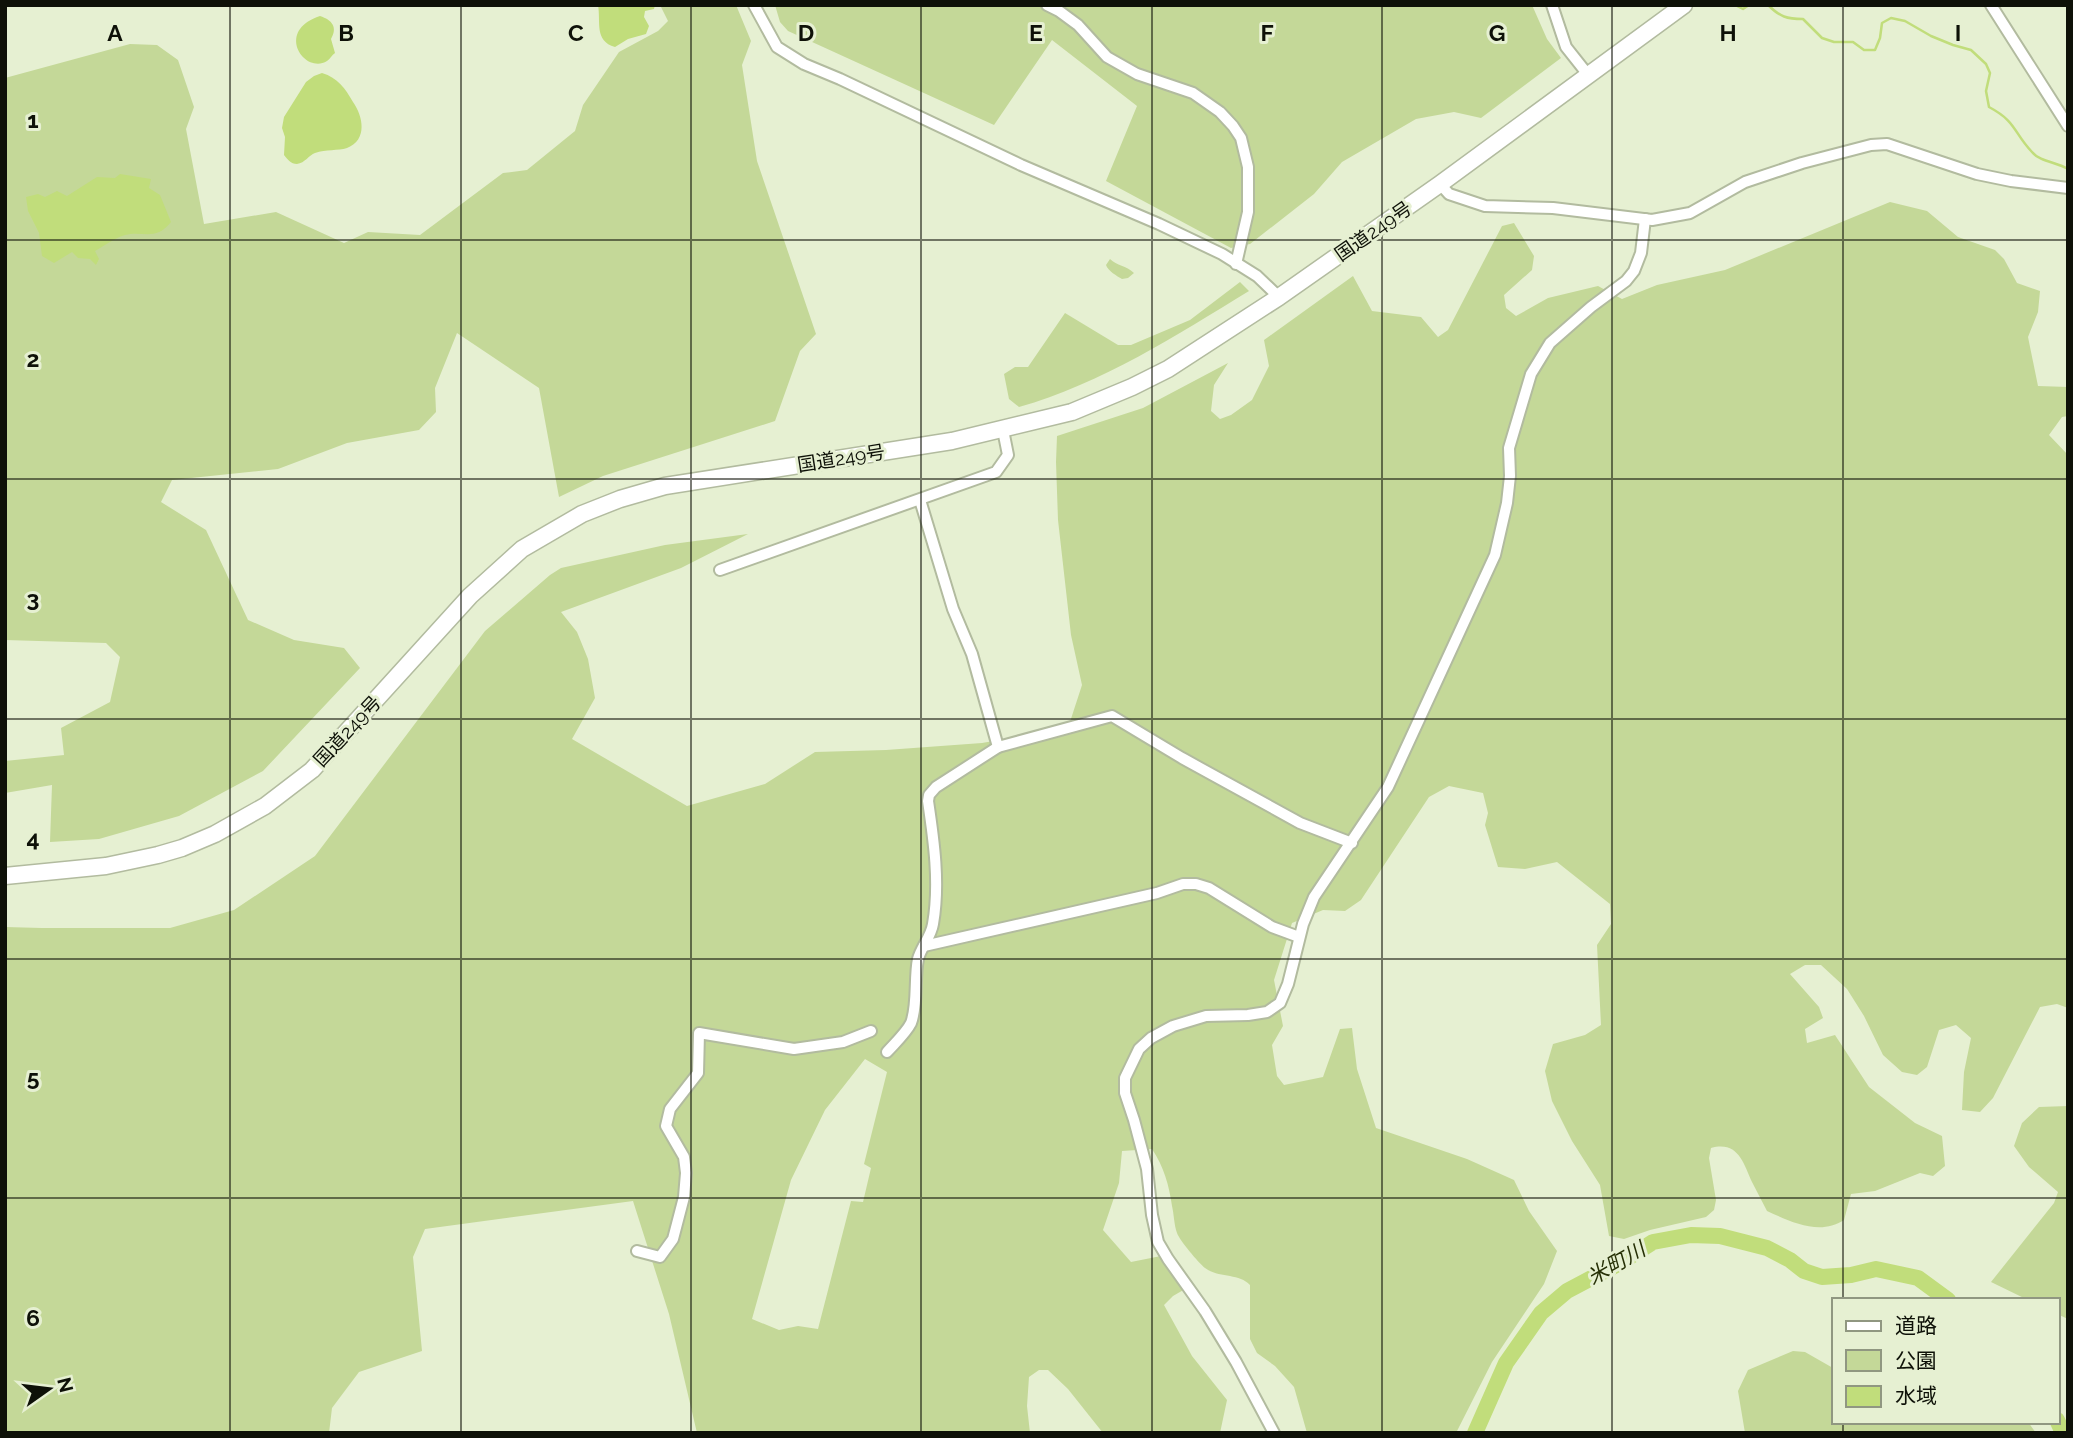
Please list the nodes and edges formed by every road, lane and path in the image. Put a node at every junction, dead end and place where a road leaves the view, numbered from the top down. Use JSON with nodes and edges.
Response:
{"nodes":[{"id":1,"x":754,"y":5,"type":"edge"},
{"id":2,"x":1047,"y":5,"type":"edge"},
{"id":3,"x":1552,"y":5,"type":"edge"},
{"id":4,"x":1684,"y":5,"type":"edge"},
{"id":5,"x":1990,"y":5,"type":"edge"},
{"id":6,"x":1589,"y":76,"type":"junction"},
{"id":7,"x":2068,"y":126,"type":"edge"},
{"id":8,"x":1440,"y":184,"type":"junction"},
{"id":9,"x":2068,"y":188,"type":"edge"},
{"id":10,"x":1645,"y":219,"type":"junction"},
{"id":11,"x":1236,"y":264,"type":"junction"},
{"id":12,"x":1279,"y":297,"type":"junction"},
{"id":13,"x":1003,"y":430,"type":"junction"},
{"id":14,"x":920,"y":500,"type":"junction"},
{"id":15,"x":720,"y":570,"type":"dead end"},
{"id":16,"x":998,"y":747,"type":"junction"},
{"id":17,"x":1352,"y":844,"type":"junction"},
{"id":18,"x":5,"y":876,"type":"edge"},
{"id":19,"x":1299,"y":937,"type":"junction"},
{"id":20,"x":924,"y":946,"type":"junction"},
{"id":21,"x":871,"y":1031,"type":"dead end"},
{"id":22,"x":887,"y":1052,"type":"dead end"},
{"id":23,"x":637,"y":1251,"type":"dead end"},
{"id":24,"x":1274,"y":1433,"type":"edge"}],
"edges":[{"from":1,"to":11,"type":"street"},
{"from":2,"to":11,"type":"street"},
{"from":3,"to":6,"type":"street"},
{"from":4,"to":6,"type":"highway","name":"国道249号"},
{"from":5,"to":7,"type":"street"},
{"from":6,"to":8,"type":"highway","name":"国道249号"},
{"from":8,"to":10,"type":"street"},
{"from":8,"to":12,"type":"highway","name":"国道249号"},
{"from":9,"to":10,"type":"street"},
{"from":10,"to":17,"type":"street"},
{"from":11,"to":12,"type":"street"},
{"from":12,"to":13,"type":"highway","name":"国道249号"},
{"from":13,"to":14,"type":"street"},
{"from":13,"to":18,"type":"highway","name":"国道249号"},
{"from":14,"to":15,"type":"street"},
{"from":14,"to":16,"type":"street"},
{"from":16,"to":17,"type":"street"},
{"from":16,"to":20,"type":"street"},
{"from":17,"to":19,"type":"street"},
{"from":19,"to":20,"type":"street"},
{"from":19,"to":24,"type":"street"},
{"from":20,"to":22,"type":"street"},
{"from":21,"to":23,"type":"street"}]}
